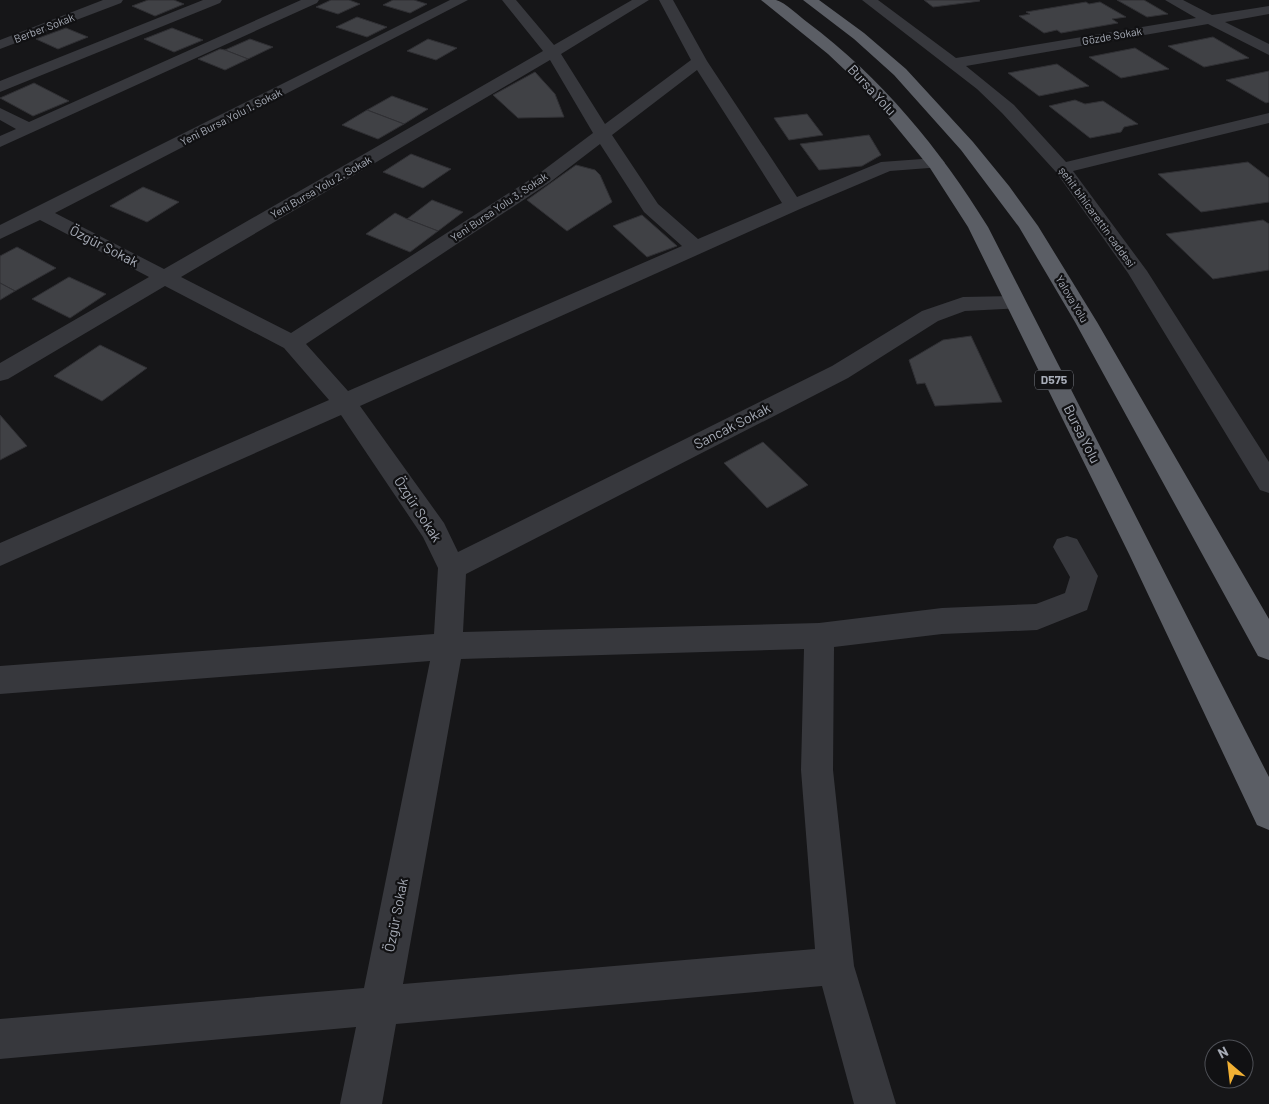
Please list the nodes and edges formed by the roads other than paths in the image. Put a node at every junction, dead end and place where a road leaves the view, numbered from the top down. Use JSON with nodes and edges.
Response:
{"nodes":[{"id":1,"x":116,"y":0,"type":"edge"},
{"id":2,"x":215,"y":0,"type":"edge"},
{"id":3,"x":312,"y":0,"type":"edge"},
{"id":4,"x":458,"y":0,"type":"edge"},
{"id":5,"x":509,"y":0,"type":"edge"},
{"id":6,"x":642,"y":0,"type":"edge"},
{"id":7,"x":666,"y":0,"type":"edge"},
{"id":8,"x":768,"y":0,"type":"edge"},
{"id":9,"x":810,"y":0,"type":"edge"},
{"id":10,"x":869,"y":0,"type":"edge"},
{"id":11,"x":1172,"y":0,"type":"edge"},
{"id":12,"x":1269,"y":10,"type":"edge"},
{"id":13,"x":1208,"y":19,"type":"junction"},
{"id":14,"x":0,"y":45,"type":"edge"},
{"id":15,"x":1269,"y":50,"type":"edge"},
{"id":16,"x":553,"y":53,"type":"junction"},
{"id":17,"x":699,"y":61,"type":"junction"},
{"id":18,"x":954,"y":63,"type":"junction"},
{"id":19,"x":0,"y":87,"type":"edge"},
{"id":20,"x":0,"y":114,"type":"edge"},
{"id":21,"x":1269,"y":118,"type":"edge"},
{"id":22,"x":28,"y":129,"type":"junction"},
{"id":23,"x":602,"y":134,"type":"junction"},
{"id":24,"x":0,"y":142,"type":"edge"},
{"id":25,"x":936,"y":163,"type":"junction"},
{"id":26,"x":1062,"y":168,"type":"junction"},
{"id":27,"x":794,"y":205,"type":"junction"},
{"id":28,"x":40,"y":213,"type":"junction"},
{"id":29,"x":0,"y":233,"type":"edge"},
{"id":30,"x":696,"y":248,"type":"junction"},
{"id":31,"x":164,"y":277,"type":"junction"},
{"id":32,"x":1015,"y":303,"type":"junction"},
{"id":33,"x":292,"y":343,"type":"junction"},
{"id":34,"x":0,"y":373,"type":"edge"},
{"id":35,"x":346,"y":404,"type":"junction"},
{"id":36,"x":1257,"y":447,"type":"edge"},
{"id":37,"x":1269,"y":484,"type":"edge"},
{"id":38,"x":1067,"y":547,"type":"dead end"},
{"id":39,"x":0,"y":555,"type":"edge"},
{"id":40,"x":452,"y":568,"type":"junction"},
{"id":41,"x":819,"y":636,"type":"junction"},
{"id":42,"x":448,"y":646,"type":"junction"},
{"id":43,"x":1269,"y":648,"type":"edge"},
{"id":44,"x":0,"y":680,"type":"edge"},
{"id":45,"x":1269,"y":813,"type":"edge"},
{"id":46,"x":835,"y":966,"type":"junction"},
{"id":47,"x":379,"y":1006,"type":"junction"},
{"id":48,"x":0,"y":1039,"type":"edge"},
{"id":49,"x":361,"y":1104,"type":"edge"},
{"id":50,"x":875,"y":1104,"type":"edge"}],
"edges":[{"from":1,"to":14,"type":"street","name":"Berber Sokak"},
{"from":2,"to":19,"type":"street"},
{"from":3,"to":22,"type":"street"},
{"from":4,"to":28,"type":"street","name":"Yeni Bursa Yolu 1. Sokak"},
{"from":5,"to":16,"type":"street"},
{"from":6,"to":16,"type":"street","name":"Yeni Bursa Yolu 2. Sokak"},
{"from":7,"to":17,"type":"street"},
{"from":8,"to":25,"type":"highway","name":"Bursa Yolu","number":"D575"},
{"from":9,"to":43,"type":"highway","name":"Yalova Yolu"},
{"from":10,"to":18,"type":"street","name":"şehit bihicarettin caddesi"},
{"from":11,"to":13,"type":"street"},
{"from":12,"to":13,"type":"street","name":"Gözde Sokak"},
{"from":13,"to":15,"type":"street"},
{"from":13,"to":18,"type":"street","name":"Gözde Sokak"},
{"from":16,"to":23,"type":"street"},
{"from":16,"to":31,"type":"street","name":"Yeni Bursa Yolu 2. Sokak"},
{"from":17,"to":23,"type":"street","name":"Yeni Bursa Yolu 3. Sokak"},
{"from":17,"to":27,"type":"street"},
{"from":18,"to":26,"type":"street","name":"şehit bihicarettin caddesi"},
{"from":20,"to":22,"type":"street"},
{"from":21,"to":26,"type":"street"},
{"from":22,"to":24,"type":"street"},
{"from":23,"to":30,"type":"street"},
{"from":23,"to":33,"type":"street","name":"Yeni Bursa Yolu 3. Sokak"},
{"from":25,"to":27,"type":"street"},
{"from":25,"to":32,"type":"highway","name":"Bursa Yolu","number":"D575"},
{"from":26,"to":36,"type":"street","name":"şehit bihicarettin caddesi"},
{"from":27,"to":30,"type":"street"},
{"from":28,"to":29,"type":"street","name":"Yeni Bursa Yolu 1. Sokak"},
{"from":28,"to":31,"type":"street","name":"Özgür Sokak"},
{"from":30,"to":35,"type":"street"},
{"from":31,"to":33,"type":"street","name":"Özgür Sokak"},
{"from":31,"to":34,"type":"street","name":"Yeni Bursa Yolu 2. Sokak"},
{"from":32,"to":40,"type":"street","name":"Sancak Sokak"},
{"from":32,"to":45,"type":"highway","name":"Bursa Yolu","number":"D575"},
{"from":33,"to":35,"type":"street","name":"Özgür Sokak"},
{"from":35,"to":39,"type":"street"},
{"from":35,"to":40,"type":"street","name":"Özgür Sokak"},
{"from":36,"to":37,"type":"street","name":"şehit bihicarettin caddesi"},
{"from":38,"to":41,"type":"street"},
{"from":40,"to":42,"type":"street","name":"Özgür Sokak"},
{"from":41,"to":42,"type":"street"},
{"from":41,"to":46,"type":"street"},
{"from":42,"to":44,"type":"street"},
{"from":42,"to":47,"type":"street","name":"Özgür Sokak"},
{"from":46,"to":47,"type":"street"},
{"from":46,"to":50,"type":"street"},
{"from":47,"to":48,"type":"street"},
{"from":47,"to":49,"type":"street","name":"Özgür Sokak"}]}
